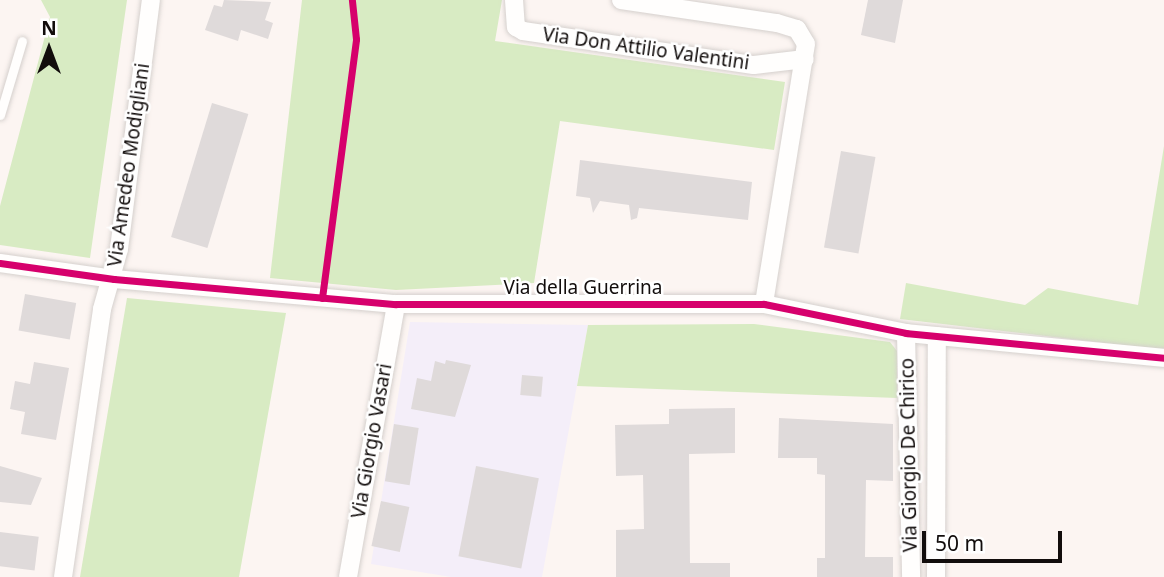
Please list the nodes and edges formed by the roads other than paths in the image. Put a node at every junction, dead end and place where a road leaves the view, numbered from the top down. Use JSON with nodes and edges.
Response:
{"nodes":[{"id":1,"x":151,"y":0,"type":"edge"},
{"id":2,"x":514,"y":0,"type":"edge"},
{"id":3,"x":621,"y":0,"type":"edge"},
{"id":4,"x":22,"y":41,"type":"dead end"},
{"id":5,"x":805,"y":59,"type":"junction"},
{"id":6,"x":0,"y":115,"type":"edge"},
{"id":7,"x":0,"y":263,"type":"edge"},
{"id":8,"x":114,"y":279,"type":"junction"},
{"id":9,"x":396,"y":304,"type":"junction"},
{"id":10,"x":764,"y":304,"type":"junction"},
{"id":11,"x":906,"y":333,"type":"junction"},
{"id":12,"x":937,"y":336,"type":"junction"},
{"id":13,"x":1164,"y":358,"type":"edge"},
{"id":14,"x":63,"y":577,"type":"edge"},
{"id":15,"x":348,"y":577,"type":"edge"},
{"id":16,"x":911,"y":577,"type":"edge"},
{"id":17,"x":936,"y":577,"type":"edge"}],
"edges":[{"from":1,"to":8,"type":"street","name":"Via Amedeo Modigliani"},
{"from":2,"to":5,"type":"street","name":"Via Don Attilio Valentini"},
{"from":3,"to":5,"type":"street"},
{"from":4,"to":6,"type":"lane"},
{"from":5,"to":10,"type":"street"},
{"from":7,"to":8,"type":"street","name":"Via della Guerrina"},
{"from":8,"to":9,"type":"street","name":"Via della Guerrina"},
{"from":8,"to":14,"type":"street","name":"Via Amedeo Modigliani"},
{"from":9,"to":10,"type":"street","name":"Via della Guerrina"},
{"from":9,"to":15,"type":"street","name":"Via Giorgio Vasari"},
{"from":10,"to":11,"type":"street","name":"Via della Guerrina"},
{"from":11,"to":12,"type":"street","name":"Via della Guerrina"},
{"from":11,"to":16,"type":"street","name":"Via Giorgio De Chirico"},
{"from":12,"to":13,"type":"street","name":"Via della Guerrina"},
{"from":12,"to":17,"type":"street","name":"Via Giorgio De Chirico"}]}
